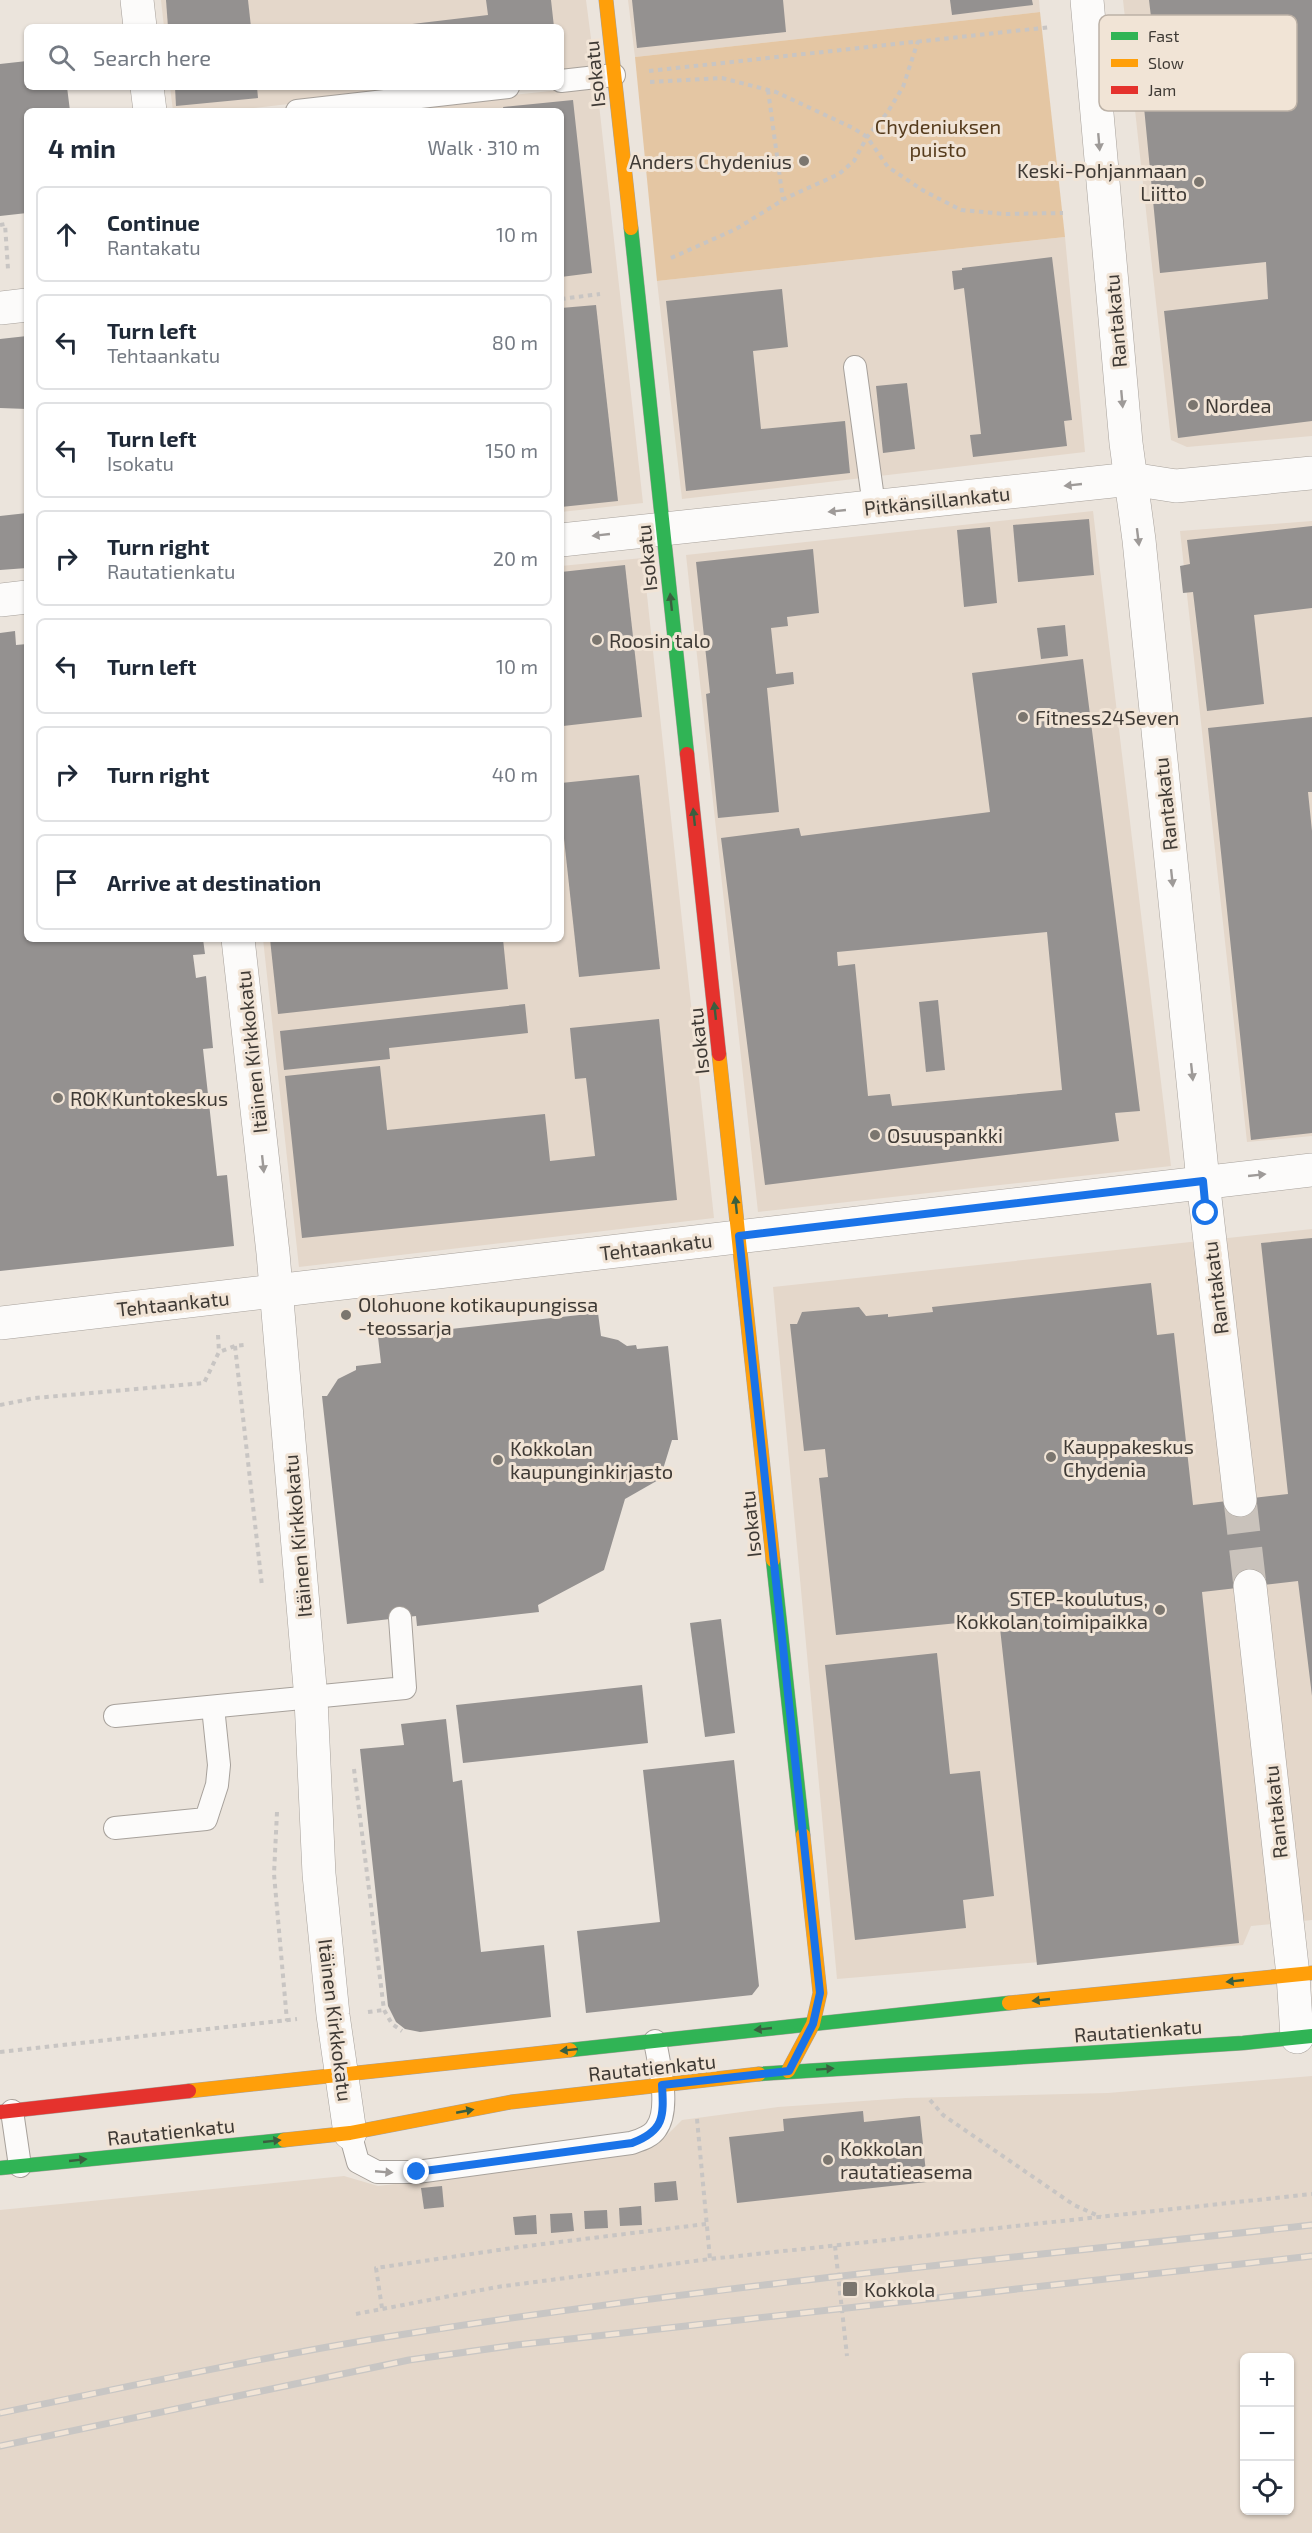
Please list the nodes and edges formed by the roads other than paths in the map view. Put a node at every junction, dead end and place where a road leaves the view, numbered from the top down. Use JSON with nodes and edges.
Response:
{"nodes":[{"id":1,"x":137,"y":0,"type":"edge"},
{"id":2,"x":606,"y":0,"type":"edge"},
{"id":3,"x":1087,"y":0,"type":"edge"},
{"id":4,"x":140,"y":24,"type":"edge"},
{"id":5,"x":614,"y":75,"type":"junction"},
{"id":6,"x":564,"y":81,"type":"edge"},
{"id":7,"x":147,"y":90,"type":"edge"},
{"id":8,"x":482,"y":90,"type":"edge"},
{"id":9,"x":150,"y":108,"type":"edge"},
{"id":10,"x":323,"y":108,"type":"edge"},
{"id":11,"x":855,"y":367,"type":"dead end"},
{"id":12,"x":1312,"y":473,"type":"edge"},
{"id":13,"x":1131,"y":479,"type":"junction"},
{"id":14,"x":874,"y":506,"type":"junction"},
{"id":15,"x":663,"y":529,"type":"junction"},
{"id":16,"x":564,"y":540,"type":"edge"},
{"id":17,"x":24,"y":597,"type":"edge"},
{"id":18,"x":0,"y":600,"type":"edge"},
{"id":19,"x":238,"y":942,"type":"edge"},
{"id":20,"x":1312,"y":1170,"type":"edge"},
{"id":21,"x":1203,"y":1181,"type":"junction"},
{"id":22,"x":739,"y":1236,"type":"junction"},
{"id":23,"x":276,"y":1291,"type":"junction"},
{"id":24,"x":0,"y":1323,"type":"edge"},
{"id":25,"x":1240,"y":1500,"type":"tunnel mouth"},
{"id":26,"x":1250,"y":1586,"type":"tunnel mouth"},
{"id":27,"x":400,"y":1618,"type":"dead end"},
{"id":28,"x":311,"y":1699,"type":"junction"},
{"id":29,"x":213,"y":1707,"type":"junction"},
{"id":30,"x":115,"y":1716,"type":"dead end"},
{"id":31,"x":116,"y":1828,"type":"dead end"},
{"id":32,"x":1302,"y":1974,"type":"edge"},
{"id":33,"x":813,"y":2024,"type":"junction"},
{"id":34,"x":1304,"y":2037,"type":"edge"},
{"id":35,"x":655,"y":2041,"type":"junction"},
{"id":36,"x":789,"y":2071,"type":"junction"},
{"id":37,"x":342,"y":2075,"type":"junction"},
{"id":38,"x":662,"y":2085,"type":"junction"},
{"id":39,"x":6,"y":2111,"type":"edge"},
{"id":40,"x":350,"y":2133,"type":"junction"},
{"id":41,"x":10,"y":2167,"type":"edge"}],
"edges":[{"from":1,"to":4,"type":"street"},
{"from":2,"to":5,"type":"main road","name":"Isokatu"},
{"from":3,"to":13,"type":"street","name":"Rantakatu","one_way":true},
{"from":5,"to":6,"type":"lane"},
{"from":5,"to":15,"type":"main road","name":"Isokatu"},
{"from":7,"to":9,"type":"street"},
{"from":8,"to":10,"type":"lane"},
{"from":11,"to":14,"type":"lane"},
{"from":12,"to":13,"type":"street","name":"Pitkänsillankatu"},
{"from":13,"to":14,"type":"street","name":"Pitkänsillankatu","one_way":true},
{"from":13,"to":21,"type":"street","name":"Rantakatu","one_way":true},
{"from":14,"to":15,"type":"street","name":"Pitkänsillankatu","one_way":true},
{"from":15,"to":16,"type":"street","name":"Pitkänsillankatu","one_way":true},
{"from":22,"to":15,"type":"main road","name":"Isokatu","one_way":true},
{"from":17,"to":18,"type":"street"},
{"from":19,"to":23,"type":"street","name":"Itäinen Kirkkokatu","one_way":true},
{"from":21,"to":20,"type":"street","name":"Tehtaankatu","one_way":true},
{"from":21,"to":22,"type":"street","name":"Tehtaankatu"},
{"from":21,"to":25,"type":"street","name":"Rantakatu"},
{"from":22,"to":23,"type":"street","name":"Tehtaankatu"},
{"from":22,"to":33,"type":"main road","name":"Isokatu"},
{"from":23,"to":24,"type":"street","name":"Tehtaankatu"},
{"from":23,"to":28,"type":"street","name":"Itäinen Kirkkokatu"},
{"from":26,"to":32,"type":"street","name":"Rantakatu"},
{"from":27,"to":28,"type":"lane"},
{"from":28,"to":29,"type":"lane"},
{"from":28,"to":37,"type":"street","name":"Itäinen Kirkkokatu"},
{"from":29,"to":30,"type":"lane"},
{"from":29,"to":31,"type":"lane"},
{"from":32,"to":33,"type":"main road","name":"Rautatienkatu","one_way":true},
{"from":32,"to":34,"type":"street","name":"Rantakatu"},
{"from":33,"to":35,"type":"main road","name":"Rautatienkatu","one_way":true},
{"from":33,"to":36,"type":"main road","name":"Isokatu"},
{"from":36,"to":34,"type":"main road","name":"Rautatienkatu","one_way":true},
{"from":35,"to":37,"type":"main road","name":"Rautatienkatu","one_way":true},
{"from":35,"to":38,"type":"lane"},
{"from":36,"to":38,"type":"main road","name":"Rautatienkatu"},
{"from":37,"to":39,"type":"main road","name":"Rautatienkatu"},
{"from":37,"to":40,"type":"street","name":"Itäinen Kirkkokatu"},
{"from":40,"to":38,"type":"main road","name":"Rautatienkatu","one_way":true},
{"from":40,"to":38,"type":"lane","one_way":true},
{"from":39,"to":41,"type":"lane"},
{"from":41,"to":40,"type":"main road","name":"Rautatienkatu","one_way":true}]}
